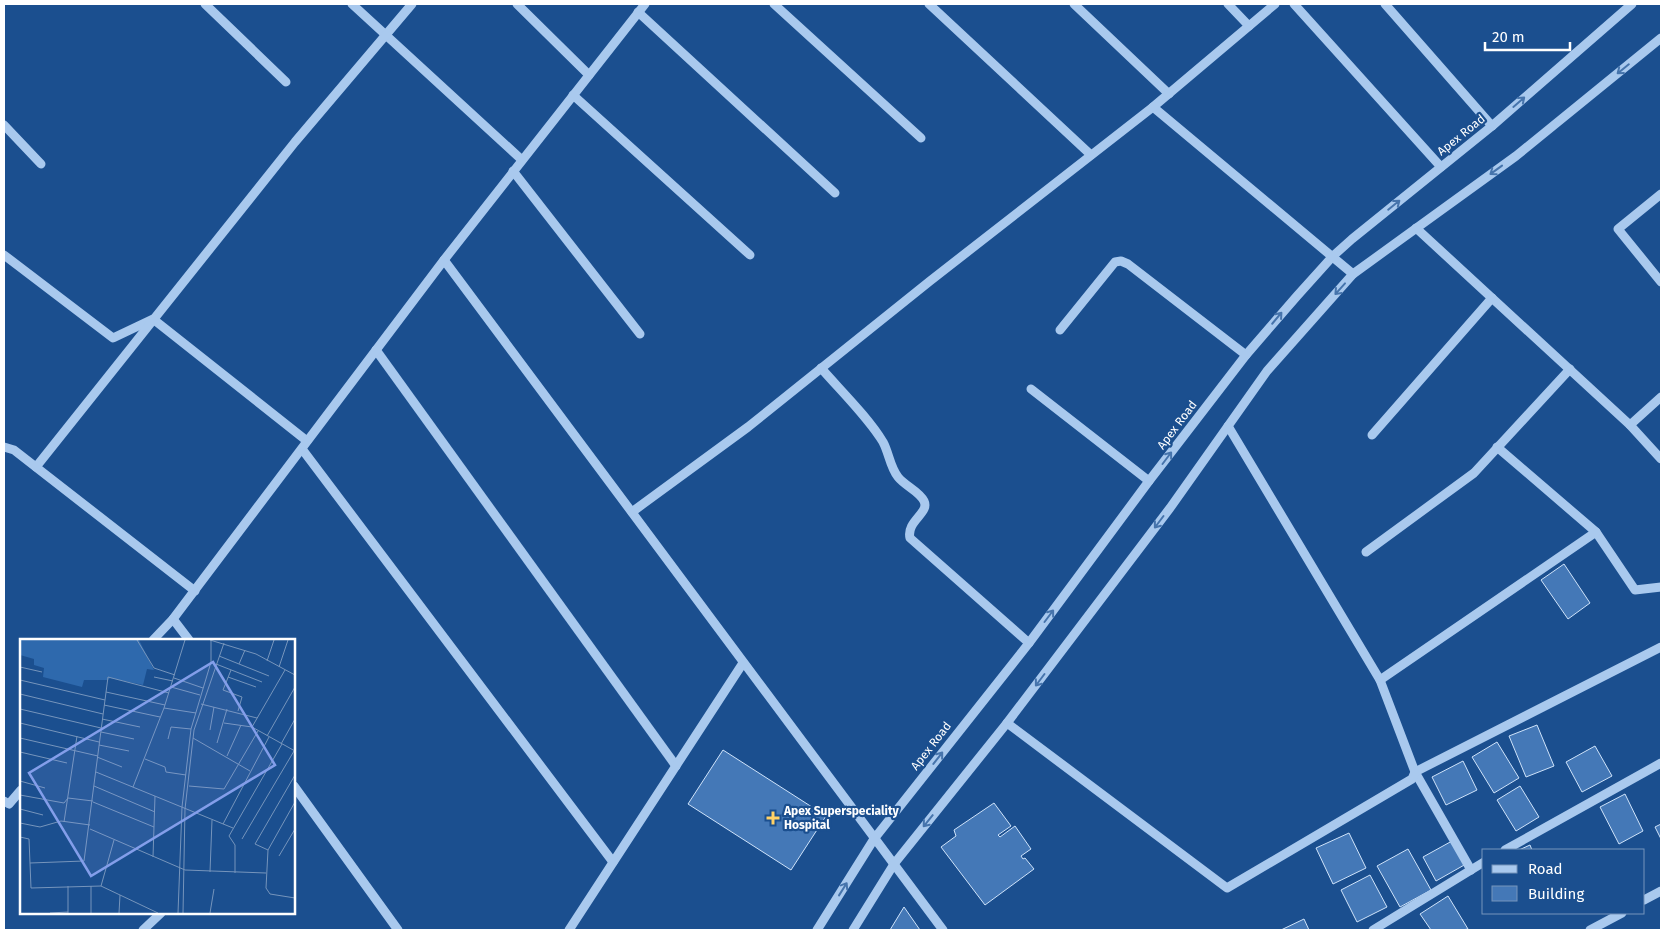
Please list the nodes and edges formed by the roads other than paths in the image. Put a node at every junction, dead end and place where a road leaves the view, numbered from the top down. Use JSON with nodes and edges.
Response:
{"nodes":[{"id":1,"x":205,"y":4,"type":"edge"},
{"id":2,"x":352,"y":4,"type":"edge"},
{"id":3,"x":412,"y":4,"type":"edge"},
{"id":4,"x":517,"y":4,"type":"edge"},
{"id":5,"x":645,"y":4,"type":"edge"},
{"id":6,"x":774,"y":4,"type":"edge"},
{"id":7,"x":929,"y":4,"type":"edge"},
{"id":8,"x":1074,"y":4,"type":"edge"},
{"id":9,"x":1228,"y":4,"type":"edge"},
{"id":10,"x":1275,"y":4,"type":"edge"},
{"id":11,"x":1294,"y":4,"type":"edge"},
{"id":12,"x":1385,"y":4,"type":"edge"},
{"id":13,"x":1632,"y":4,"type":"edge"},
{"id":14,"x":638,"y":12,"type":"junction"},
{"id":15,"x":1249,"y":26,"type":"junction"},
{"id":16,"x":386,"y":35,"type":"junction"},
{"id":17,"x":1661,"y":38,"type":"edge"},
{"id":18,"x":589,"y":74,"type":"junction"},
{"id":19,"x":286,"y":82,"type":"dead end"},
{"id":20,"x":1169,"y":94,"type":"junction"},
{"id":21,"x":573,"y":95,"type":"junction"},
{"id":22,"x":1153,"y":107,"type":"junction"},
{"id":23,"x":4,"y":125,"type":"edge"},
{"id":24,"x":1492,"y":126,"type":"junction"},
{"id":25,"x":921,"y":138,"type":"dead end"},
{"id":26,"x":1091,"y":155,"type":"junction"},
{"id":27,"x":522,"y":160,"type":"junction"},
{"id":28,"x":41,"y":164,"type":"dead end"},
{"id":29,"x":1441,"y":167,"type":"junction"},
{"id":30,"x":513,"y":171,"type":"junction"},
{"id":31,"x":834,"y":193,"type":"dead end"},
{"id":32,"x":1661,"y":194,"type":"edge"},
{"id":33,"x":1416,"y":228,"type":"junction"},
{"id":34,"x":4,"y":255,"type":"edge"},
{"id":35,"x":750,"y":255,"type":"dead end"},
{"id":36,"x":1333,"y":256,"type":"junction"},
{"id":37,"x":444,"y":260,"type":"junction"},
{"id":38,"x":1353,"y":274,"type":"junction"},
{"id":39,"x":1661,"y":282,"type":"edge"},
{"id":40,"x":1492,"y":298,"type":"junction"},
{"id":41,"x":153,"y":319,"type":"junction"},
{"id":42,"x":1060,"y":330,"type":"dead end"},
{"id":43,"x":640,"y":334,"type":"dead end"},
{"id":44,"x":376,"y":350,"type":"junction"},
{"id":45,"x":1246,"y":355,"type":"junction"},
{"id":46,"x":821,"y":368,"type":"junction"},
{"id":47,"x":1570,"y":369,"type":"junction"},
{"id":48,"x":1031,"y":389,"type":"dead end"},
{"id":49,"x":1661,"y":397,"type":"edge"},
{"id":50,"x":1630,"y":425,"type":"junction"},
{"id":51,"x":1228,"y":426,"type":"junction"},
{"id":52,"x":1372,"y":434,"type":"dead end"},
{"id":53,"x":307,"y":440,"type":"junction"},
{"id":54,"x":4,"y":447,"type":"edge"},
{"id":55,"x":1497,"y":448,"type":"junction"},
{"id":56,"x":302,"y":449,"type":"junction"},
{"id":57,"x":1661,"y":459,"type":"edge"},
{"id":58,"x":36,"y":467,"type":"junction"},
{"id":59,"x":1149,"y":482,"type":"junction"},
{"id":60,"x":632,"y":512,"type":"junction"},
{"id":61,"x":1596,"y":532,"type":"junction"},
{"id":62,"x":1366,"y":552,"type":"dead end"},
{"id":63,"x":1661,"y":588,"type":"edge"},
{"id":64,"x":195,"y":591,"type":"junction"},
{"id":65,"x":174,"y":619,"type":"junction"},
{"id":66,"x":154,"y":639,"type":"edge"},
{"id":67,"x":188,"y":639,"type":"edge"},
{"id":68,"x":1029,"y":643,"type":"junction"},
{"id":69,"x":1661,"y":647,"type":"edge"},
{"id":70,"x":743,"y":663,"type":"junction"},
{"id":71,"x":1380,"y":680,"type":"junction"},
{"id":72,"x":1007,"y":723,"type":"junction"},
{"id":73,"x":1661,"y":763,"type":"edge"},
{"id":74,"x":676,"y":766,"type":"junction"},
{"id":75,"x":1415,"y":772,"type":"junction"},
{"id":76,"x":295,"y":789,"type":"edge"},
{"id":77,"x":20,"y":791,"type":"edge"},
{"id":78,"x":4,"y":801,"type":"edge"},
{"id":79,"x":874,"y":839,"type":"junction"},
{"id":80,"x":1508,"y":849,"type":"edge"},
{"id":81,"x":613,"y":862,"type":"junction"},
{"id":82,"x":1482,"y":863,"type":"edge"},
{"id":83,"x":894,"y":864,"type":"junction"},
{"id":84,"x":1471,"y":870,"type":"junction"},
{"id":85,"x":1661,"y":891,"type":"edge"},
{"id":86,"x":1645,"y":899,"type":"edge"},
{"id":87,"x":160,"y":914,"type":"edge"},
{"id":88,"x":1620,"y":914,"type":"edge"},
{"id":89,"x":143,"y":930,"type":"edge"},
{"id":90,"x":398,"y":930,"type":"edge"},
{"id":91,"x":569,"y":930,"type":"edge"},
{"id":92,"x":817,"y":930,"type":"edge"},
{"id":93,"x":853,"y":930,"type":"edge"},
{"id":94,"x":942,"y":930,"type":"edge"},
{"id":95,"x":1373,"y":930,"type":"edge"},
{"id":96,"x":1590,"y":930,"type":"edge"}],
"edges":[{"from":1,"to":19,"type":"street"},
{"from":2,"to":16,"type":"street"},
{"from":3,"to":16,"type":"street"},
{"from":4,"to":18,"type":"street"},
{"from":5,"to":14,"type":"street"},
{"from":6,"to":25,"type":"street"},
{"from":7,"to":26,"type":"street"},
{"from":8,"to":20,"type":"street"},
{"from":9,"to":15,"type":"street"},
{"from":10,"to":15,"type":"street"},
{"from":11,"to":29,"type":"street"},
{"from":12,"to":24,"type":"street"},
{"from":24,"to":13,"type":"street","name":"Apex Road","one_way":true},
{"from":14,"to":18,"type":"street"},
{"from":14,"to":31,"type":"street"},
{"from":15,"to":20,"type":"street"},
{"from":16,"to":27,"type":"street"},
{"from":16,"to":41,"type":"street"},
{"from":17,"to":33,"type":"street","one_way":true},
{"from":18,"to":21,"type":"street"},
{"from":20,"to":22,"type":"street"},
{"from":21,"to":27,"type":"street"},
{"from":21,"to":35,"type":"street"},
{"from":22,"to":26,"type":"street"},
{"from":22,"to":36,"type":"street"},
{"from":23,"to":28,"type":"street"},
{"from":24,"to":29,"type":"street","name":"Apex Road"},
{"from":26,"to":46,"type":"street"},
{"from":27,"to":30,"type":"street"},
{"from":36,"to":29,"type":"street","name":"Apex Road","one_way":true},
{"from":30,"to":37,"type":"street"},
{"from":30,"to":43,"type":"street"},
{"from":32,"to":39,"type":"street"},
{"from":33,"to":38,"type":"street"},
{"from":33,"to":40,"type":"street"},
{"from":34,"to":41,"type":"street"},
{"from":36,"to":38,"type":"street"},
{"from":45,"to":36,"type":"street","name":"Apex Road","one_way":true},
{"from":37,"to":44,"type":"street"},
{"from":37,"to":60,"type":"street"},
{"from":38,"to":51,"type":"street","one_way":true},
{"from":40,"to":47,"type":"street"},
{"from":40,"to":52,"type":"street"},
{"from":41,"to":53,"type":"street"},
{"from":41,"to":58,"type":"street"},
{"from":42,"to":45,"type":"street"},
{"from":44,"to":53,"type":"street"},
{"from":44,"to":74,"type":"street"},
{"from":59,"to":45,"type":"street","name":"Apex Road","one_way":true},
{"from":46,"to":60,"type":"street"},
{"from":46,"to":68,"type":"street"},
{"from":47,"to":50,"type":"street"},
{"from":47,"to":55,"type":"street"},
{"from":48,"to":59,"type":"street"},
{"from":49,"to":50,"type":"street"},
{"from":50,"to":57,"type":"street"},
{"from":51,"to":71,"type":"street"},
{"from":51,"to":72,"type":"street","one_way":true},
{"from":53,"to":56,"type":"street"},
{"from":54,"to":58,"type":"street"},
{"from":55,"to":61,"type":"street"},
{"from":55,"to":62,"type":"street"},
{"from":56,"to":64,"type":"street"},
{"from":56,"to":81,"type":"street"},
{"from":58,"to":64,"type":"street"},
{"from":68,"to":59,"type":"street","name":"Apex Road","one_way":true},
{"from":60,"to":70,"type":"street"},
{"from":61,"to":63,"type":"street"},
{"from":61,"to":71,"type":"street"},
{"from":64,"to":65,"type":"street"},
{"from":65,"to":66,"type":"street"},
{"from":65,"to":67,"type":"street"},
{"from":79,"to":68,"type":"street","name":"Apex Road","one_way":true},
{"from":69,"to":75,"type":"street"},
{"from":70,"to":74,"type":"street"},
{"from":70,"to":79,"type":"street"},
{"from":71,"to":75,"type":"street"},
{"from":72,"to":75,"type":"street"},
{"from":72,"to":83,"type":"street","one_way":true},
{"from":73,"to":80,"type":"street"},
{"from":74,"to":81,"type":"street"},
{"from":75,"to":84,"type":"street"},
{"from":76,"to":90,"type":"street"},
{"from":77,"to":78,"type":"street"},
{"from":79,"to":83,"type":"street"},
{"from":92,"to":79,"type":"street","name":"Apex Road","one_way":true},
{"from":81,"to":91,"type":"street"},
{"from":82,"to":84,"type":"street"},
{"from":83,"to":93,"type":"street"},
{"from":83,"to":94,"type":"street"},
{"from":84,"to":95,"type":"street"},
{"from":85,"to":86,"type":"street"},
{"from":87,"to":89,"type":"street"},
{"from":88,"to":96,"type":"street"}]}
